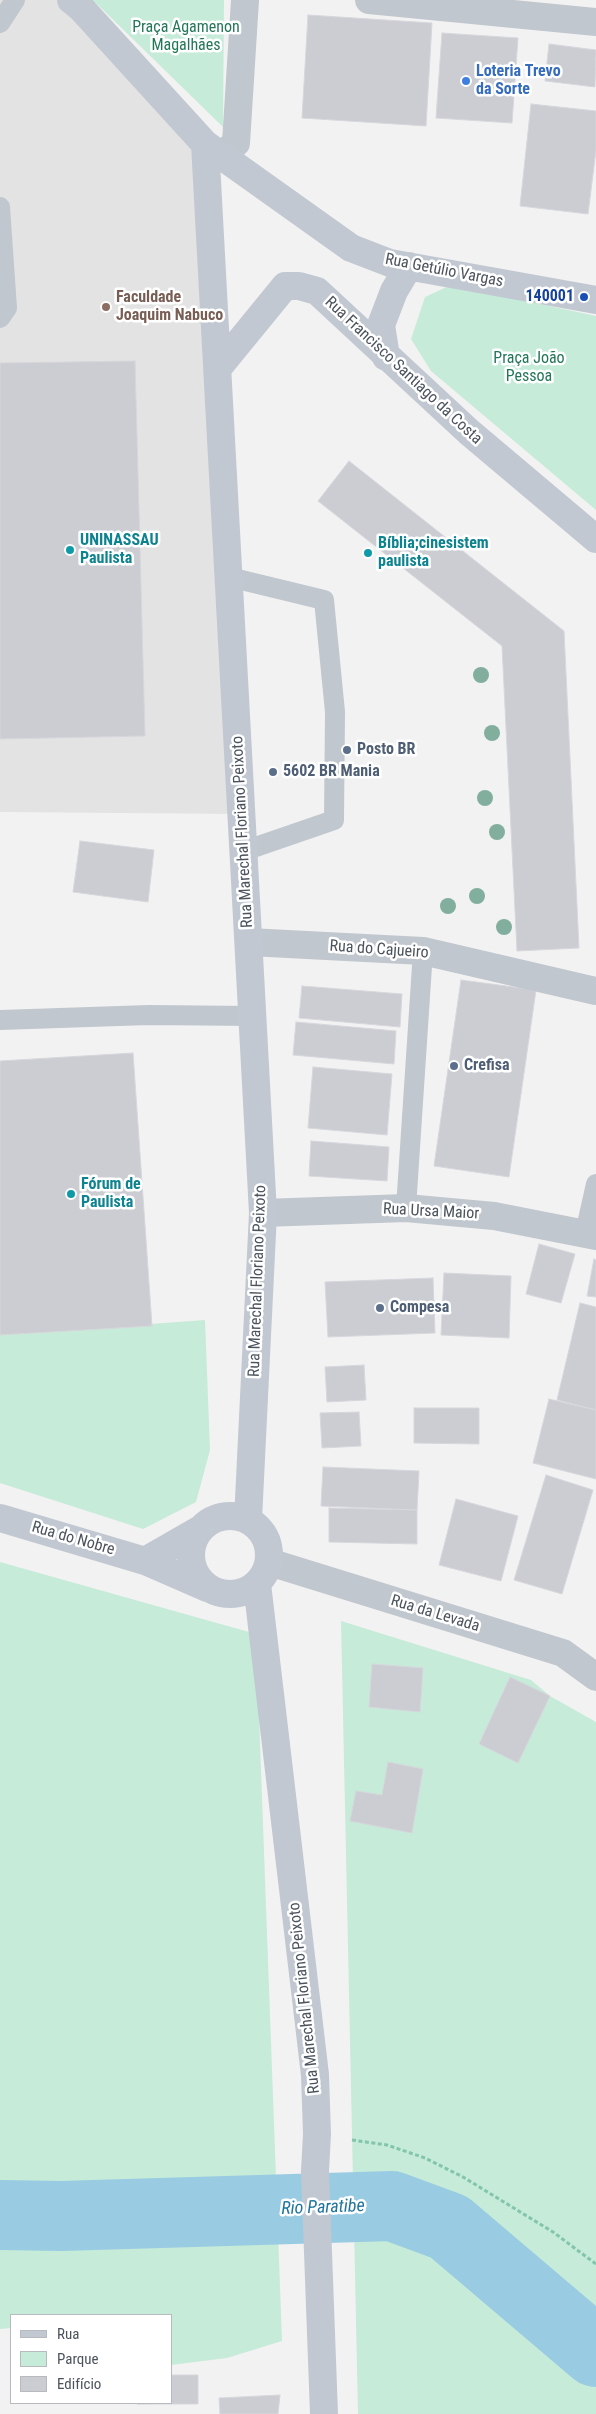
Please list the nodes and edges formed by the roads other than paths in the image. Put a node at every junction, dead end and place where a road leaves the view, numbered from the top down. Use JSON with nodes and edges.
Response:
{"nodes":[{"id":1,"x":15,"y":0,"type":"edge"},
{"id":2,"x":71,"y":0,"type":"edge"},
{"id":3,"x":245,"y":0,"type":"edge"},
{"id":4,"x":369,"y":0,"type":"edge"},
{"id":5,"x":596,"y":22,"type":"edge"},
{"id":6,"x":0,"y":23,"type":"edge"},
{"id":7,"x":213,"y":150,"type":"junction"},
{"id":8,"x":0,"y":207,"type":"edge"},
{"id":9,"x":409,"y":266,"type":"junction"},
{"id":10,"x":596,"y":300,"type":"edge"},
{"id":11,"x":0,"y":318,"type":"edge"},
{"id":12,"x":386,"y":357,"type":"junction"},
{"id":13,"x":218,"y":368,"type":"junction"},
{"id":14,"x":596,"y":539,"type":"edge"},
{"id":15,"x":229,"y":577,"type":"junction"},
{"id":16,"x":244,"y":851,"type":"junction"},
{"id":17,"x":249,"y":942,"type":"junction"},
{"id":18,"x":422,"y":951,"type":"junction"},
{"id":19,"x":596,"y":991,"type":"edge"},
{"id":20,"x":253,"y":1016,"type":"junction"},
{"id":21,"x":0,"y":1020,"type":"edge"},
{"id":22,"x":596,"y":1184,"type":"edge"},
{"id":23,"x":406,"y":1208,"type":"junction"},
{"id":24,"x":263,"y":1213,"type":"junction"},
{"id":25,"x":590,"y":1234,"type":"edge"},
{"id":26,"x":0,"y":1518,"type":"edge"},
{"id":27,"x":248,"y":1520,"type":"junction"},
{"id":28,"x":199,"y":1530,"type":"junction"},
{"id":29,"x":134,"y":1557,"type":"junction"},
{"id":30,"x":263,"y":1573,"type":"junction"},
{"id":31,"x":210,"y":1590,"type":"junction"},
{"id":32,"x":563,"y":1653,"type":"junction"},
{"id":33,"x":596,"y":1658,"type":"edge"},
{"id":34,"x":596,"y":1677,"type":"edge"},
{"id":35,"x":324,"y":2414,"type":"edge"}],
"edges":[{"from":1,"to":6,"type":"lane"},
{"from":2,"to":7,"type":"main road"},
{"from":3,"to":7,"type":"street"},
{"from":4,"to":5,"type":"street"},
{"from":7,"to":9,"type":"main road","name":"Rua Getúlio Vargas"},
{"from":7,"to":13,"type":"main road","name":"Rua Marechal Floriano Peixoto"},
{"from":8,"to":11,"type":"lane"},
{"from":9,"to":10,"type":"main road","name":"Rua Getúlio Vargas"},
{"from":9,"to":12,"type":"main road"},
{"from":12,"to":13,"type":"main road","name":"Rua Francisco Santiago da Costa"},
{"from":12,"to":14,"type":"main road","name":"Rua Francisco Santiago da Costa"},
{"from":13,"to":15,"type":"main road","name":"Rua Marechal Floriano Peixoto"},
{"from":15,"to":16,"type":"main road","name":"Rua Marechal Floriano Peixoto"},
{"from":15,"to":16,"type":"lane"},
{"from":16,"to":17,"type":"main road","name":"Rua Marechal Floriano Peixoto"},
{"from":17,"to":18,"type":"street","name":"Rua do Cajueiro"},
{"from":17,"to":20,"type":"main road","name":"Rua Marechal Floriano Peixoto"},
{"from":18,"to":19,"type":"street","name":"Rua do Cajueiro"},
{"from":18,"to":23,"type":"lane"},
{"from":20,"to":21,"type":"lane"},
{"from":20,"to":24,"type":"main road","name":"Rua Marechal Floriano Peixoto"},
{"from":22,"to":25,"type":"lane"},
{"from":23,"to":24,"type":"street","name":"Rua Ursa Maior"},
{"from":23,"to":25,"type":"street","name":"Rua Ursa Maior"},
{"from":24,"to":27,"type":"main road","name":"Rua Marechal Floriano Peixoto"},
{"from":26,"to":29,"type":"main road","name":"Rua do Nobre"},
{"from":27,"to":28,"type":"main road"},
{"from":27,"to":30,"type":"main road"},
{"from":28,"to":29,"type":"main road"},
{"from":28,"to":31,"type":"main road"},
{"from":29,"to":31,"type":"main road","name":"Rua do Nobre"},
{"from":30,"to":31,"type":"main road","name":"Rua do Nobre"},
{"from":30,"to":32,"type":"street","name":"Rua da Levada"},
{"from":30,"to":35,"type":"main road","name":"Rua Marechal Floriano Peixoto"},
{"from":32,"to":33,"type":"street"},
{"from":32,"to":34,"type":"street","name":"Rua da Levada"}]}
